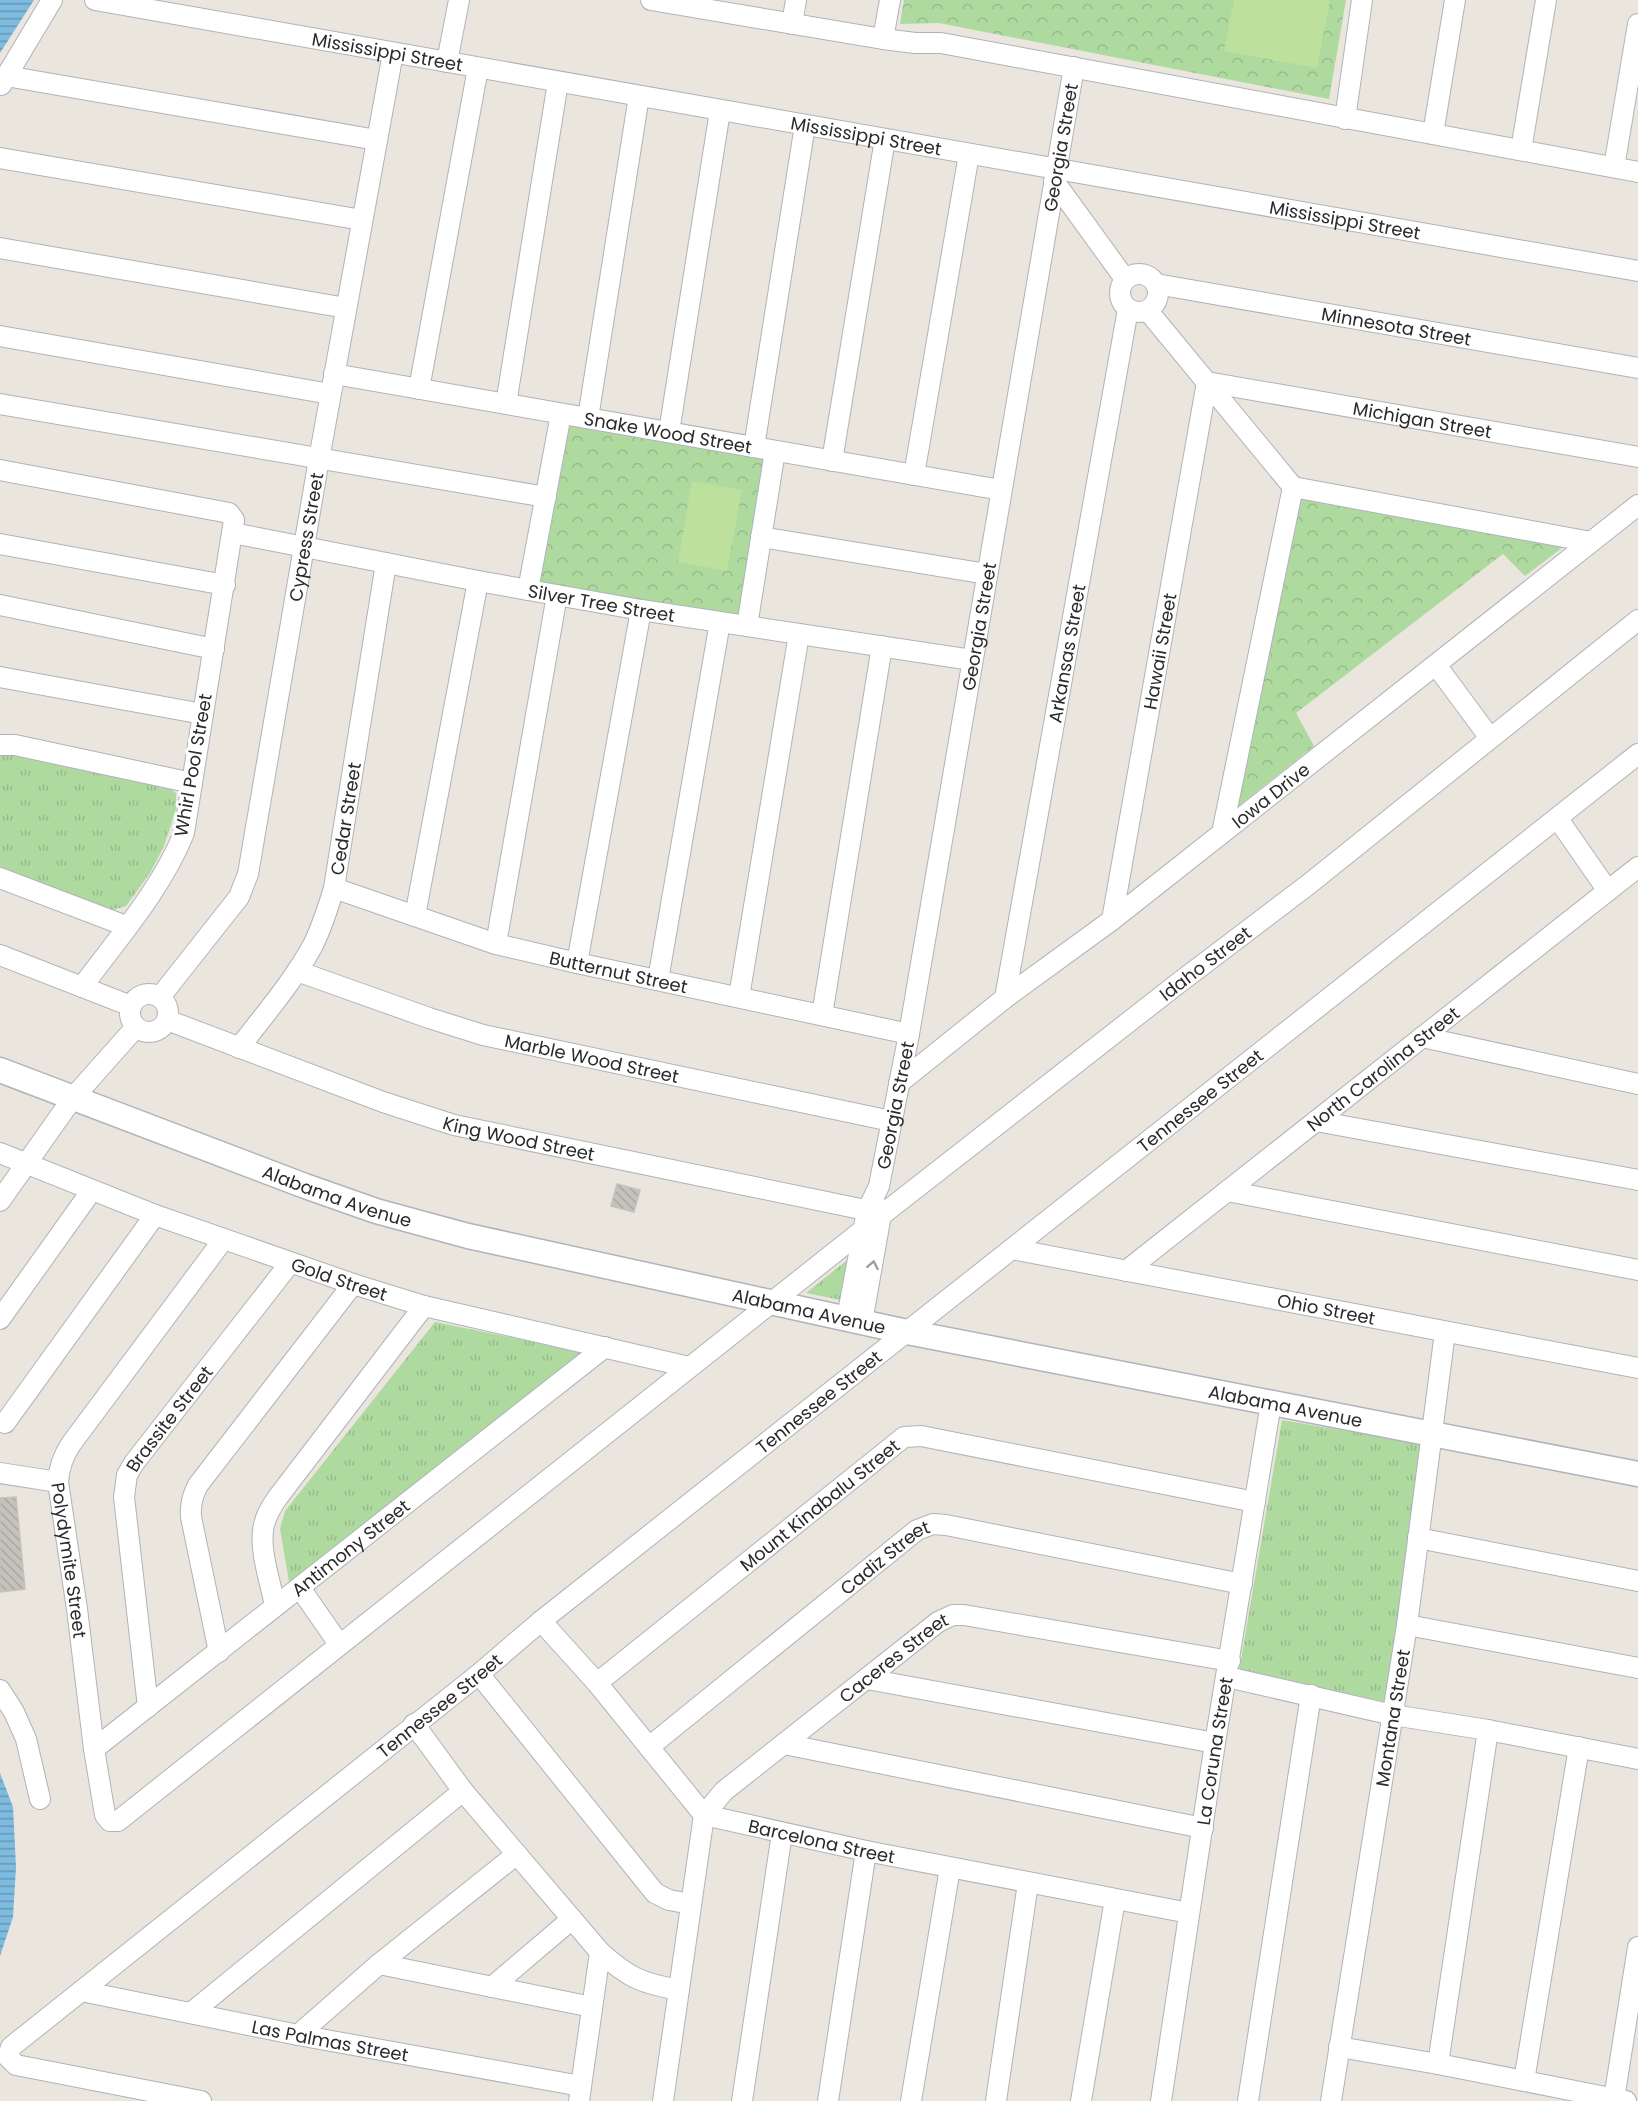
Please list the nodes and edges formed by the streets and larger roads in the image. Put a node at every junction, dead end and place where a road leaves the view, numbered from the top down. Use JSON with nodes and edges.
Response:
{"nodes":[{"id":1,"x":52,"y":0,"type":"edge"},
{"id":2,"x":95,"y":0,"type":"edge"},
{"id":3,"x":459,"y":0,"type":"edge"},
{"id":4,"x":651,"y":0,"type":"edge"},
{"id":5,"x":796,"y":0,"type":"edge"},
{"id":6,"x":890,"y":0,"type":"edge"},
{"id":7,"x":1362,"y":0,"type":"edge"},
{"id":8,"x":1455,"y":0,"type":"edge"},
{"id":9,"x":1546,"y":0,"type":"edge"},
{"id":10,"x":701,"y":4,"type":"edge"},
{"id":11,"x":792,"y":24,"type":"junction"},
{"id":12,"x":1638,"y":24,"type":"edge"},
{"id":13,"x":884,"y":39,"type":"junction"},
{"id":14,"x":393,"y":53,"type":"junction"},
{"id":15,"x":447,"y":62,"type":"junction"},
{"id":16,"x":1074,"y":67,"type":"junction"},
{"id":17,"x":478,"y":68,"type":"junction"},
{"id":18,"x":3,"y":82,"type":"edge"},
{"id":19,"x":558,"y":82,"type":"junction"},
{"id":20,"x":639,"y":96,"type":"junction"},
{"id":21,"x":720,"y":111,"type":"junction"},
{"id":22,"x":1345,"y":119,"type":"junction"},
{"id":23,"x":805,"y":125,"type":"junction"},
{"id":24,"x":1433,"y":134,"type":"junction"},
{"id":25,"x":377,"y":140,"type":"junction"},
{"id":26,"x":885,"y":140,"type":"junction"},
{"id":27,"x":1521,"y":150,"type":"junction"},
{"id":28,"x":969,"y":154,"type":"junction"},
{"id":29,"x":0,"y":158,"type":"edge"},
{"id":30,"x":1614,"y":167,"type":"junction"},
{"id":31,"x":1638,"y":172,"type":"edge"},
{"id":32,"x":1055,"y":175,"type":"junction"},
{"id":33,"x":362,"y":220,"type":"junction"},
{"id":34,"x":0,"y":248,"type":"edge"},
{"id":35,"x":1638,"y":271,"type":"edge"},
{"id":36,"x":1125,"y":279,"type":"junction"},
{"id":37,"x":1156,"y":284,"type":"junction"},
{"id":38,"x":346,"y":308,"type":"junction"},
{"id":39,"x":1128,"y":309,"type":"junction"},
{"id":40,"x":1148,"y":311,"type":"junction"},
{"id":41,"x":0,"y":336,"type":"edge"},
{"id":42,"x":1638,"y":368,"type":"edge"},
{"id":43,"x":334,"y":374,"type":"junction"},
{"id":44,"x":1207,"y":382,"type":"junction"},
{"id":45,"x":418,"y":389,"type":"junction"},
{"id":46,"x":330,"y":394,"type":"junction"},
{"id":47,"x":0,"y":404,"type":"edge"},
{"id":48,"x":506,"y":404,"type":"junction"},
{"id":49,"x":561,"y":414,"type":"junction"},
{"id":50,"x":588,"y":418,"type":"junction"},
{"id":51,"x":669,"y":432,"type":"junction"},
{"id":52,"x":754,"y":447,"type":"junction"},
{"id":53,"x":775,"y":451,"type":"junction"},
{"id":54,"x":1638,"y":457,"type":"edge"},
{"id":55,"x":319,"y":459,"type":"junction"},
{"id":56,"x":831,"y":461,"type":"junction"},
{"id":57,"x":0,"y":470,"type":"edge"},
{"id":58,"x":914,"y":475,"type":"junction"},
{"id":59,"x":1293,"y":487,"type":"junction"},
{"id":60,"x":1001,"y":490,"type":"junction"},
{"id":61,"x":546,"y":497,"type":"junction"},
{"id":62,"x":1638,"y":505,"type":"edge"},
{"id":63,"x":233,"y":525,"type":"junction"},
{"id":64,"x":761,"y":537,"type":"junction"},
{"id":65,"x":1591,"y":542,"type":"junction"},
{"id":66,"x":0,"y":544,"type":"edge"},
{"id":67,"x":304,"y":547,"type":"junction"},
{"id":68,"x":386,"y":563,"type":"junction"},
{"id":69,"x":987,"y":574,"type":"junction"},
{"id":70,"x":478,"y":581,"type":"junction"},
{"id":71,"x":225,"y":585,"type":"junction"},
{"id":72,"x":528,"y":590,"type":"junction"},
{"id":73,"x":557,"y":595,"type":"junction"},
{"id":74,"x":0,"y":605,"type":"edge"},
{"id":75,"x":641,"y":610,"type":"junction"},
{"id":76,"x":1638,"y":620,"type":"edge"},
{"id":77,"x":720,"y":622,"type":"junction"},
{"id":78,"x":747,"y":626,"type":"junction"},
{"id":79,"x":799,"y":634,"type":"junction"},
{"id":80,"x":882,"y":646,"type":"junction"},
{"id":81,"x":214,"y":649,"type":"junction"},
{"id":82,"x":972,"y":660,"type":"junction"},
{"id":83,"x":1436,"y":664,"type":"junction"},
{"id":84,"x":0,"y":677,"type":"edge"},
{"id":85,"x":203,"y":714,"type":"junction"},
{"id":86,"x":1490,"y":738,"type":"junction"},
{"id":87,"x":0,"y":745,"type":"edge"},
{"id":88,"x":1638,"y":754,"type":"edge"},
{"id":89,"x":192,"y":783,"type":"junction"},
{"id":90,"x":1558,"y":819,"type":"junction"},
{"id":91,"x":1222,"y":833,"type":"junction"},
{"id":92,"x":1638,"y":867,"type":"edge"},
{"id":93,"x":0,"y":878,"type":"edge"},
{"id":94,"x":334,"y":888,"type":"junction"},
{"id":95,"x":1608,"y":891,"type":"junction"},
{"id":96,"x":415,"y":916,"type":"junction"},
{"id":97,"x":1112,"y":920,"type":"junction"},
{"id":98,"x":126,"y":926,"type":"junction"},
{"id":99,"x":496,"y":944,"type":"junction"},
{"id":100,"x":0,"y":955,"type":"edge"},
{"id":101,"x":577,"y":963,"type":"junction"},
{"id":102,"x":297,"y":971,"type":"junction"},
{"id":103,"x":658,"y":980,"type":"junction"},
{"id":104,"x":82,"y":987,"type":"junction"},
{"id":105,"x":160,"y":997,"type":"junction"},
{"id":106,"x":739,"y":997,"type":"junction"},
{"id":107,"x":1005,"y":998,"type":"junction"},
{"id":108,"x":131,"y":1005,"type":"junction"},
{"id":109,"x":822,"y":1015,"type":"junction"},
{"id":110,"x":167,"y":1020,"type":"junction"},
{"id":111,"x":136,"y":1027,"type":"junction"},
{"id":112,"x":909,"y":1034,"type":"junction"},
{"id":113,"x":1422,"y":1037,"type":"junction"},
{"id":114,"x":239,"y":1048,"type":"junction"},
{"id":115,"x":0,"y":1070,"type":"edge"},
{"id":116,"x":899,"y":1083,"type":"junction"},
{"id":117,"x":1638,"y":1084,"type":"edge"},
{"id":118,"x":72,"y":1099,"type":"junction"},
{"id":119,"x":891,"y":1121,"type":"junction"},
{"id":120,"x":1316,"y":1121,"type":"junction"},
{"id":121,"x":0,"y":1153,"type":"edge"},
{"id":122,"x":27,"y":1164,"type":"junction"},
{"id":123,"x":1638,"y":1180,"type":"edge"},
{"id":124,"x":93,"y":1190,"type":"junction"},
{"id":125,"x":1227,"y":1191,"type":"junction"},
{"id":126,"x":0,"y":1201,"type":"edge"},
{"id":127,"x":155,"y":1215,"type":"junction"},
{"id":128,"x":871,"y":1218,"type":"junction"},
{"id":129,"x":223,"y":1240,"type":"junction"},
{"id":130,"x":1012,"y":1249,"type":"junction"},
{"id":131,"x":290,"y":1263,"type":"junction"},
{"id":132,"x":1638,"y":1270,"type":"edge"},
{"id":133,"x":1126,"y":1271,"type":"junction"},
{"id":134,"x":352,"y":1284,"type":"junction"},
{"id":135,"x":771,"y":1302,"type":"junction"},
{"id":136,"x":424,"y":1306,"type":"junction"},
{"id":137,"x":0,"y":1319,"type":"edge"},
{"id":138,"x":854,"y":1320,"type":"junction"},
{"id":139,"x":907,"y":1332,"type":"junction"},
{"id":140,"x":1445,"y":1332,"type":"junction"},
{"id":141,"x":605,"y":1347,"type":"junction"},
{"id":142,"x":689,"y":1367,"type":"junction"},
{"id":143,"x":1638,"y":1368,"type":"edge"},
{"id":144,"x":1271,"y":1402,"type":"junction"},
{"id":145,"x":5,"y":1423,"type":"dead end"},
{"id":146,"x":1431,"y":1434,"type":"junction"},
{"id":147,"x":0,"y":1473,"type":"edge"},
{"id":148,"x":1638,"y":1474,"type":"edge"},
{"id":149,"x":58,"y":1482,"type":"junction"},
{"id":150,"x":1255,"y":1502,"type":"junction"},
{"id":151,"x":1418,"y":1538,"type":"junction"},
{"id":152,"x":1638,"y":1581,"type":"edge"},
{"id":153,"x":1242,"y":1584,"type":"junction"},
{"id":154,"x":300,"y":1588,"type":"junction"},
{"id":155,"x":275,"y":1606,"type":"junction"},
{"id":156,"x":541,"y":1621,"type":"junction"},
{"id":157,"x":1407,"y":1624,"type":"junction"},
{"id":158,"x":339,"y":1644,"type":"junction"},
{"id":159,"x":219,"y":1652,"type":"junction"},
{"id":160,"x":1638,"y":1668,"type":"edge"},
{"id":161,"x":1228,"y":1669,"type":"junction"},
{"id":162,"x":479,"y":1674,"type":"junction"},
{"id":163,"x":867,"y":1679,"type":"junction"},
{"id":164,"x":597,"y":1683,"type":"junction"},
{"id":165,"x":0,"y":1690,"type":"edge"},
{"id":166,"x":1311,"y":1695,"type":"junction"},
{"id":167,"x":148,"y":1707,"type":"junction"},
{"id":168,"x":1393,"y":1715,"type":"junction"},
{"id":169,"x":414,"y":1724,"type":"junction"},
{"id":170,"x":1488,"y":1730,"type":"junction"},
{"id":171,"x":1215,"y":1743,"type":"junction"},
{"id":172,"x":784,"y":1744,"type":"junction"},
{"id":173,"x":649,"y":1747,"type":"junction"},
{"id":174,"x":1579,"y":1747,"type":"junction"},
{"id":175,"x":94,"y":1749,"type":"junction"},
{"id":176,"x":1638,"y":1759,"type":"edge"},
{"id":177,"x":463,"y":1791,"type":"junction"},
{"id":178,"x":40,"y":1799,"type":"dead end"},
{"id":179,"x":704,"y":1815,"type":"junction"},
{"id":180,"x":110,"y":1821,"type":"joint"},
{"id":181,"x":1203,"y":1828,"type":"junction"},
{"id":182,"x":782,"y":1833,"type":"junction"},
{"id":183,"x":866,"y":1851,"type":"junction"},
{"id":184,"x":516,"y":1854,"type":"junction"},
{"id":185,"x":950,"y":1868,"type":"junction"},
{"id":186,"x":1028,"y":1883,"type":"junction"},
{"id":187,"x":1115,"y":1899,"type":"junction"},
{"id":188,"x":691,"y":1904,"type":"junction"},
{"id":189,"x":1189,"y":1913,"type":"junction"},
{"id":190,"x":572,"y":1919,"type":"junction"},
{"id":191,"x":1638,"y":1947,"type":"edge"},
{"id":192,"x":600,"y":1952,"type":"junction"},
{"id":193,"x":379,"y":1964,"type":"junction"},
{"id":194,"x":492,"y":1987,"type":"junction"},
{"id":195,"x":679,"y":1990,"type":"junction"},
{"id":196,"x":81,"y":1991,"type":"junction"},
{"id":197,"x":592,"y":2007,"type":"junction"},
{"id":198,"x":191,"y":2013,"type":"junction"},
{"id":199,"x":298,"y":2035,"type":"junction"},
{"id":200,"x":1339,"y":2047,"type":"junction"},
{"id":201,"x":1438,"y":2064,"type":"junction"},
{"id":202,"x":1524,"y":2081,"type":"junction"},
{"id":203,"x":580,"y":2094,"type":"edge"},
{"id":204,"x":1620,"y":2100,"type":"edge"},
{"id":205,"x":201,"y":2101,"type":"edge"},
{"id":206,"x":663,"y":2101,"type":"edge"},
{"id":207,"x":742,"y":2101,"type":"edge"},
{"id":208,"x":828,"y":2101,"type":"edge"},
{"id":209,"x":911,"y":2101,"type":"edge"},
{"id":210,"x":996,"y":2101,"type":"edge"},
{"id":211,"x":1081,"y":2101,"type":"edge"},
{"id":212,"x":1161,"y":2101,"type":"edge"},
{"id":213,"x":1248,"y":2101,"type":"edge"},
{"id":214,"x":1331,"y":2101,"type":"edge"}],
"edges":[{"from":1,"to":18,"type":"street"},
{"from":2,"to":14,"type":"street","name":"Mississippi Street"},
{"from":3,"to":15,"type":"street"},
{"from":4,"to":10,"type":"street"},
{"from":5,"to":11,"type":"street"},
{"from":6,"to":13,"type":"street"},
{"from":7,"to":22,"type":"street"},
{"from":8,"to":24,"type":"street"},
{"from":9,"to":27,"type":"street"},
{"from":10,"to":11,"type":"street"},
{"from":11,"to":13,"type":"street"},
{"from":12,"to":30,"type":"street"},
{"from":13,"to":16,"type":"street"},
{"from":14,"to":15,"type":"street","name":"Mississippi Street"},
{"from":14,"to":25,"type":"street","name":"Cypress Street"},
{"from":15,"to":17,"type":"street","name":"Mississippi Street"},
{"from":16,"to":22,"type":"street"},
{"from":16,"to":32,"type":"street","name":"Georgia Street"},
{"from":17,"to":19,"type":"street","name":"Mississippi Street"},
{"from":17,"to":45,"type":"street"},
{"from":18,"to":25,"type":"street"},
{"from":19,"to":20,"type":"street","name":"Mississippi Street"},
{"from":19,"to":48,"type":"street"},
{"from":20,"to":21,"type":"street","name":"Mississippi Street"},
{"from":20,"to":50,"type":"street"},
{"from":21,"to":23,"type":"street","name":"Mississippi Street"},
{"from":21,"to":51,"type":"street"},
{"from":22,"to":24,"type":"street"},
{"from":23,"to":26,"type":"street","name":"Mississippi Street"},
{"from":23,"to":52,"type":"street"},
{"from":24,"to":27,"type":"street"},
{"from":25,"to":33,"type":"street","name":"Cypress Street"},
{"from":26,"to":28,"type":"street","name":"Mississippi Street"},
{"from":26,"to":56,"type":"street"},
{"from":27,"to":30,"type":"street"},
{"from":28,"to":32,"type":"street","name":"Mississippi Street"},
{"from":28,"to":58,"type":"street"},
{"from":29,"to":33,"type":"street"},
{"from":30,"to":31,"type":"street"},
{"from":32,"to":35,"type":"street","name":"Mississippi Street"},
{"from":32,"to":36,"type":"street"},
{"from":32,"to":60,"type":"street","name":"Georgia Street"},
{"from":33,"to":38,"type":"street","name":"Cypress Street"},
{"from":34,"to":38,"type":"street"},
{"from":36,"to":37,"type":"street"},
{"from":36,"to":39,"type":"street"},
{"from":37,"to":40,"type":"street"},
{"from":37,"to":42,"type":"street","name":"Minnesota Street"},
{"from":38,"to":43,"type":"street","name":"Cypress Street"},
{"from":39,"to":40,"type":"street"},
{"from":39,"to":107,"type":"street","name":"Arkansas Street"},
{"from":40,"to":44,"type":"street"},
{"from":41,"to":46,"type":"street"},
{"from":43,"to":45,"type":"street","name":"Snake Wood Street"},
{"from":43,"to":46,"type":"street","name":"Cypress Street"},
{"from":44,"to":54,"type":"street","name":"Michigan Street"},
{"from":44,"to":59,"type":"street"},
{"from":44,"to":97,"type":"street","name":"Hawaii Street"},
{"from":45,"to":48,"type":"street","name":"Snake Wood Street"},
{"from":46,"to":55,"type":"street","name":"Cypress Street"},
{"from":47,"to":55,"type":"street"},
{"from":48,"to":49,"type":"street","name":"Snake Wood Street"},
{"from":49,"to":50,"type":"street","name":"Snake Wood Street"},
{"from":49,"to":61,"type":"street"},
{"from":50,"to":51,"type":"street","name":"Snake Wood Street"},
{"from":51,"to":52,"type":"street","name":"Snake Wood Street"},
{"from":52,"to":53,"type":"street","name":"Snake Wood Street"},
{"from":53,"to":56,"type":"street","name":"Snake Wood Street"},
{"from":53,"to":64,"type":"street"},
{"from":55,"to":61,"type":"street"},
{"from":55,"to":67,"type":"street","name":"Cypress Street"},
{"from":56,"to":58,"type":"street","name":"Snake Wood Street"},
{"from":57,"to":63,"type":"street","name":"Silver Tree Street"},
{"from":58,"to":60,"type":"street","name":"Snake Wood Street"},
{"from":59,"to":65,"type":"street"},
{"from":59,"to":91,"type":"street"},
{"from":60,"to":69,"type":"street","name":"Georgia Street"},
{"from":61,"to":72,"type":"street"},
{"from":62,"to":65,"type":"street","name":"Iowa Drive"},
{"from":63,"to":67,"type":"street","name":"Silver Tree Street"},
{"from":63,"to":71,"type":"street","name":"Whirl Pool Street"},
{"from":64,"to":69,"type":"street"},
{"from":64,"to":78,"type":"street"},
{"from":65,"to":83,"type":"street","name":"Iowa Drive"},
{"from":66,"to":71,"type":"street"},
{"from":67,"to":68,"type":"street","name":"Silver Tree Street"},
{"from":67,"to":105,"type":"street","name":"Cypress Street"},
{"from":68,"to":70,"type":"street","name":"Silver Tree Street"},
{"from":68,"to":94,"type":"street","name":"Cedar Street"},
{"from":69,"to":82,"type":"street","name":"Georgia Street"},
{"from":70,"to":72,"type":"street","name":"Silver Tree Street"},
{"from":70,"to":96,"type":"street"},
{"from":71,"to":81,"type":"street","name":"Whirl Pool Street"},
{"from":72,"to":73,"type":"street","name":"Silver Tree Street"},
{"from":73,"to":75,"type":"street","name":"Silver Tree Street"},
{"from":73,"to":99,"type":"street"},
{"from":74,"to":81,"type":"street"},
{"from":75,"to":77,"type":"street","name":"Silver Tree Street"},
{"from":75,"to":101,"type":"street"},
{"from":76,"to":86,"type":"street","name":"Idaho Street"},
{"from":77,"to":78,"type":"street","name":"Silver Tree Street"},
{"from":77,"to":103,"type":"street"},
{"from":78,"to":79,"type":"street","name":"Silver Tree Street"},
{"from":79,"to":80,"type":"street","name":"Silver Tree Street"},
{"from":79,"to":106,"type":"street"},
{"from":80,"to":82,"type":"street","name":"Silver Tree Street"},
{"from":80,"to":109,"type":"street"},
{"from":81,"to":85,"type":"street","name":"Whirl Pool Street"},
{"from":82,"to":112,"type":"street","name":"Georgia Street"},
{"from":83,"to":86,"type":"street"},
{"from":83,"to":91,"type":"street","name":"Iowa Drive"},
{"from":84,"to":85,"type":"street"},
{"from":85,"to":89,"type":"street","name":"Whirl Pool Street"},
{"from":86,"to":128,"type":"street","name":"Idaho Street"},
{"from":87,"to":89,"type":"street"},
{"from":88,"to":90,"type":"street","name":"Tennessee Street"},
{"from":89,"to":98,"type":"street","name":"Whirl Pool Street"},
{"from":90,"to":95,"type":"street"},
{"from":90,"to":130,"type":"street","name":"Tennessee Street"},
{"from":91,"to":97,"type":"street","name":"Iowa Drive"},
{"from":92,"to":95,"type":"street","name":"North Carolina Street"},
{"from":93,"to":98,"type":"street"},
{"from":94,"to":96,"type":"street","name":"Butternut Street"},
{"from":94,"to":102,"type":"street","name":"Cedar Street"},
{"from":95,"to":113,"type":"street","name":"North Carolina Street"},
{"from":96,"to":99,"type":"street","name":"Butternut Street"},
{"from":97,"to":107,"type":"street","name":"Iowa Drive"},
{"from":98,"to":104,"type":"street","name":"Whirl Pool Street"},
{"from":99,"to":101,"type":"street","name":"Butternut Street"},
{"from":100,"to":104,"type":"street"},
{"from":101,"to":103,"type":"street","name":"Butternut Street"},
{"from":102,"to":114,"type":"street","name":"Cedar Street"},
{"from":102,"to":119,"type":"street","name":"Marble Wood Street"},
{"from":103,"to":106,"type":"street","name":"Butternut Street"},
{"from":104,"to":108,"type":"street"},
{"from":105,"to":108,"type":"street"},
{"from":105,"to":110,"type":"street"},
{"from":106,"to":109,"type":"street","name":"Butternut Street"},
{"from":107,"to":116,"type":"street","name":"Iowa Drive"},
{"from":108,"to":111,"type":"street"},
{"from":109,"to":112,"type":"street","name":"Butternut Street"},
{"from":110,"to":111,"type":"street"},
{"from":110,"to":114,"type":"street","name":"King Wood Street"},
{"from":111,"to":118,"type":"street"},
{"from":112,"to":116,"type":"street","name":"Georgia Street"},
{"from":113,"to":117,"type":"street"},
{"from":113,"to":120,"type":"street","name":"North Carolina Street"},
{"from":114,"to":128,"type":"street","name":"King Wood Street"},
{"from":115,"to":118,"type":"street","name":"Alabama Avenue"},
{"from":116,"to":119,"type":"street","name":"Georgia Street"},
{"from":118,"to":122,"type":"street"},
{"from":118,"to":135,"type":"street","name":"Alabama Avenue"},
{"from":119,"to":128,"type":"street","name":"Georgia Street"},
{"from":120,"to":123,"type":"street"},
{"from":120,"to":125,"type":"street","name":"North Carolina Street"},
{"from":121,"to":122,"type":"street","name":"Gold Street"},
{"from":122,"to":124,"type":"street","name":"Gold Street"},
{"from":122,"to":126,"type":"street"},
{"from":124,"to":127,"type":"street","name":"Gold Street"},
{"from":124,"to":137,"type":"street"},
{"from":125,"to":132,"type":"street"},
{"from":125,"to":133,"type":"street","name":"North Carolina Street"},
{"from":127,"to":129,"type":"street","name":"Gold Street"},
{"from":127,"to":145,"type":"street"},
{"from":128,"to":135,"type":"street","name":"Idaho Street"},
{"from":128,"to":138,"type":"street","name":"Georgia Street"},
{"from":129,"to":131,"type":"street","name":"Gold Street"},
{"from":129,"to":149,"type":"street","name":"Polydymite Street"},
{"from":130,"to":133,"type":"street","name":"Ohio Street"},
{"from":130,"to":139,"type":"street","name":"Tennessee Street"},
{"from":131,"to":134,"type":"street","name":"Gold Street"},
{"from":131,"to":167,"type":"street","name":"Brassite Street"},
{"from":133,"to":140,"type":"street","name":"Ohio Street"},
{"from":134,"to":136,"type":"street","name":"Gold Street"},
{"from":134,"to":159,"type":"street"},
{"from":135,"to":138,"type":"street","name":"Alabama Avenue"},
{"from":135,"to":142,"type":"street","name":"Idaho Street"},
{"from":136,"to":141,"type":"street","name":"Gold Street"},
{"from":136,"to":155,"type":"street"},
{"from":138,"to":139,"type":"street","name":"Alabama Avenue"},
{"from":139,"to":144,"type":"street","name":"Alabama Avenue"},
{"from":139,"to":156,"type":"street","name":"Tennessee Street"},
{"from":140,"to":143,"type":"street","name":"Ohio Street"},
{"from":140,"to":146,"type":"street","name":"Montana Street"},
{"from":141,"to":142,"type":"street","name":"Gold Street"},
{"from":141,"to":154,"type":"street","name":"Antimony Street"},
{"from":142,"to":158,"type":"street","name":"Idaho Street"},
{"from":144,"to":146,"type":"street","name":"Alabama Avenue"},
{"from":144,"to":150,"type":"street","name":"La Coruna Street"},
{"from":146,"to":148,"type":"street","name":"Alabama Avenue"},
{"from":146,"to":151,"type":"street","name":"Montana Street"},
{"from":147,"to":149,"type":"street"},
{"from":149,"to":175,"type":"street","name":"Polydymite Street"},
{"from":150,"to":153,"type":"street","name":"La Coruna Street"},
{"from":150,"to":164,"type":"street","name":"Mount Kinabalu Street"},
{"from":151,"to":152,"type":"street"},
{"from":151,"to":157,"type":"street","name":"Montana Street"},
{"from":153,"to":161,"type":"street","name":"La Coruna Street"},
{"from":153,"to":173,"type":"street","name":"Cadiz Street"},
{"from":154,"to":155,"type":"street","name":"Antimony Street"},
{"from":154,"to":158,"type":"street"},
{"from":155,"to":159,"type":"street","name":"Antimony Street"},
{"from":156,"to":162,"type":"street","name":"Tennessee Street"},
{"from":156,"to":164,"type":"street"},
{"from":157,"to":160,"type":"street"},
{"from":157,"to":168,"type":"street","name":"Montana Street"},
{"from":158,"to":180,"type":"street","name":"Idaho Street"},
{"from":159,"to":167,"type":"street","name":"Antimony Street"},
{"from":161,"to":163,"type":"street","name":"Caceres Street"},
{"from":161,"to":166,"type":"street","name":"Caceres Street"},
{"from":161,"to":171,"type":"street","name":"La Coruna Street"},
{"from":162,"to":169,"type":"street","name":"Tennessee Street"},
{"from":162,"to":188,"type":"street"},
{"from":163,"to":171,"type":"street"},
{"from":163,"to":172,"type":"street","name":"Caceres Street"},
{"from":164,"to":173,"type":"street"},
{"from":165,"to":178,"type":"street"},
{"from":166,"to":168,"type":"street","name":"Caceres Street"},
{"from":166,"to":213,"type":"street"},
{"from":167,"to":175,"type":"street","name":"Antimony Street"},
{"from":168,"to":170,"type":"street","name":"Caceres Street"},
{"from":168,"to":200,"type":"street","name":"Montana Street"},
{"from":169,"to":177,"type":"street"},
{"from":169,"to":196,"type":"street","name":"Tennessee Street"},
{"from":170,"to":174,"type":"street","name":"Caceres Street"},
{"from":170,"to":201,"type":"street"},
{"from":171,"to":181,"type":"street","name":"La Coruna Street"},
{"from":172,"to":179,"type":"street","name":"Caceres Street"},
{"from":172,"to":181,"type":"street"},
{"from":173,"to":179,"type":"street"},
{"from":174,"to":176,"type":"street","name":"Caceres Street"},
{"from":174,"to":202,"type":"street"},
{"from":175,"to":180,"type":"street","name":"Polydymite Street"},
{"from":177,"to":184,"type":"street"},
{"from":177,"to":198,"type":"street"},
{"from":179,"to":182,"type":"street","name":"Barcelona Street"},
{"from":179,"to":188,"type":"street"},
{"from":181,"to":189,"type":"street","name":"La Coruna Street"},
{"from":182,"to":183,"type":"street","name":"Barcelona Street"},
{"from":182,"to":207,"type":"street"},
{"from":183,"to":185,"type":"street","name":"Barcelona Street"},
{"from":183,"to":208,"type":"street"},
{"from":184,"to":190,"type":"street"},
{"from":184,"to":193,"type":"street"},
{"from":185,"to":186,"type":"street","name":"Barcelona Street"},
{"from":185,"to":209,"type":"street"},
{"from":186,"to":187,"type":"street","name":"Barcelona Street"},
{"from":186,"to":210,"type":"street"},
{"from":187,"to":189,"type":"street","name":"Barcelona Street"},
{"from":187,"to":211,"type":"street"},
{"from":188,"to":195,"type":"street"},
{"from":189,"to":212,"type":"street","name":"La Coruna Street"},
{"from":190,"to":192,"type":"street"},
{"from":190,"to":194,"type":"street"},
{"from":191,"to":204,"type":"street"},
{"from":192,"to":195,"type":"street"},
{"from":192,"to":197,"type":"street"},
{"from":193,"to":194,"type":"street"},
{"from":193,"to":199,"type":"street"},
{"from":194,"to":197,"type":"street"},
{"from":195,"to":206,"type":"street"},
{"from":196,"to":198,"type":"street","name":"Las Palmas Street"},
{"from":196,"to":205,"type":"street","name":"Tennessee Street"},
{"from":197,"to":203,"type":"street"},
{"from":198,"to":199,"type":"street","name":"Las Palmas Street"},
{"from":199,"to":203,"type":"street","name":"Las Palmas Street"},
{"from":200,"to":201,"type":"street"},
{"from":200,"to":214,"type":"street","name":"Montana Street"},
{"from":201,"to":202,"type":"street"},
{"from":202,"to":204,"type":"street"}]}
